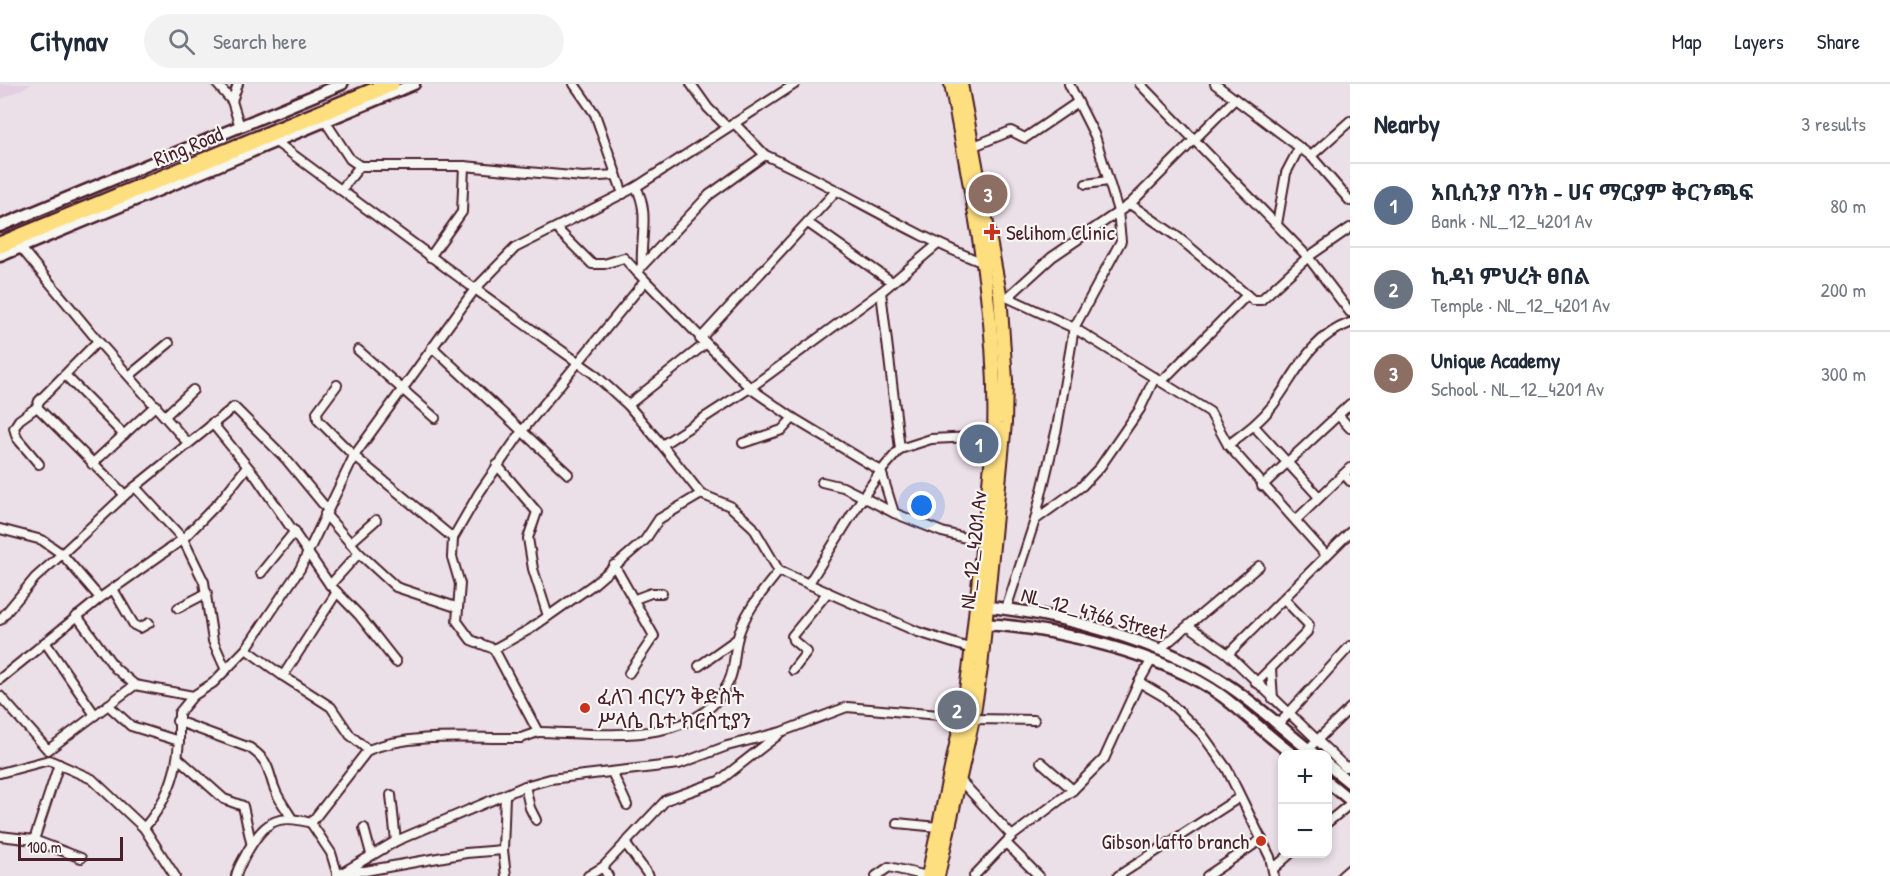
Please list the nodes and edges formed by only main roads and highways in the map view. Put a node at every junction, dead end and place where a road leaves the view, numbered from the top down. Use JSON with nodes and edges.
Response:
{"nodes":[{"id":1,"x":367,"y":84,"type":"edge"},
{"id":2,"x":391,"y":84,"type":"edge"},
{"id":3,"x":951,"y":84,"type":"edge"},
{"id":4,"x":961,"y":84,"type":"edge"},
{"id":5,"x":0,"y":236,"type":"edge"},
{"id":6,"x":0,"y":245,"type":"edge"},
{"id":7,"x":981,"y":606,"type":"junction"},
{"id":8,"x":980,"y":624,"type":"junction"},
{"id":9,"x":968,"y":718,"type":"junction"},
{"id":10,"x":927,"y":876,"type":"edge"},
{"id":11,"x":938,"y":876,"type":"edge"}],
"edges":[{"from":1,"to":5,"type":"highway","name":"Ring Road"},
{"from":2,"to":6,"type":"highway","name":"Ring Road"},
{"from":3,"to":7,"type":"main road","name":"NL_12_4201 Av"},
{"from":4,"to":7,"type":"main road","name":"NL_12_4201 Av"},
{"from":7,"to":8,"type":"main road","name":"NL_12_4201 Av"},
{"from":8,"to":9,"type":"main road","name":"NL_12_4201 Av"},
{"from":8,"to":9,"type":"main road","name":"NL_12_4201 Av"},
{"from":9,"to":10,"type":"main road","name":"NL_12_4201 Av"},
{"from":9,"to":11,"type":"main road","name":"NL_12_4201 Av"}]}
